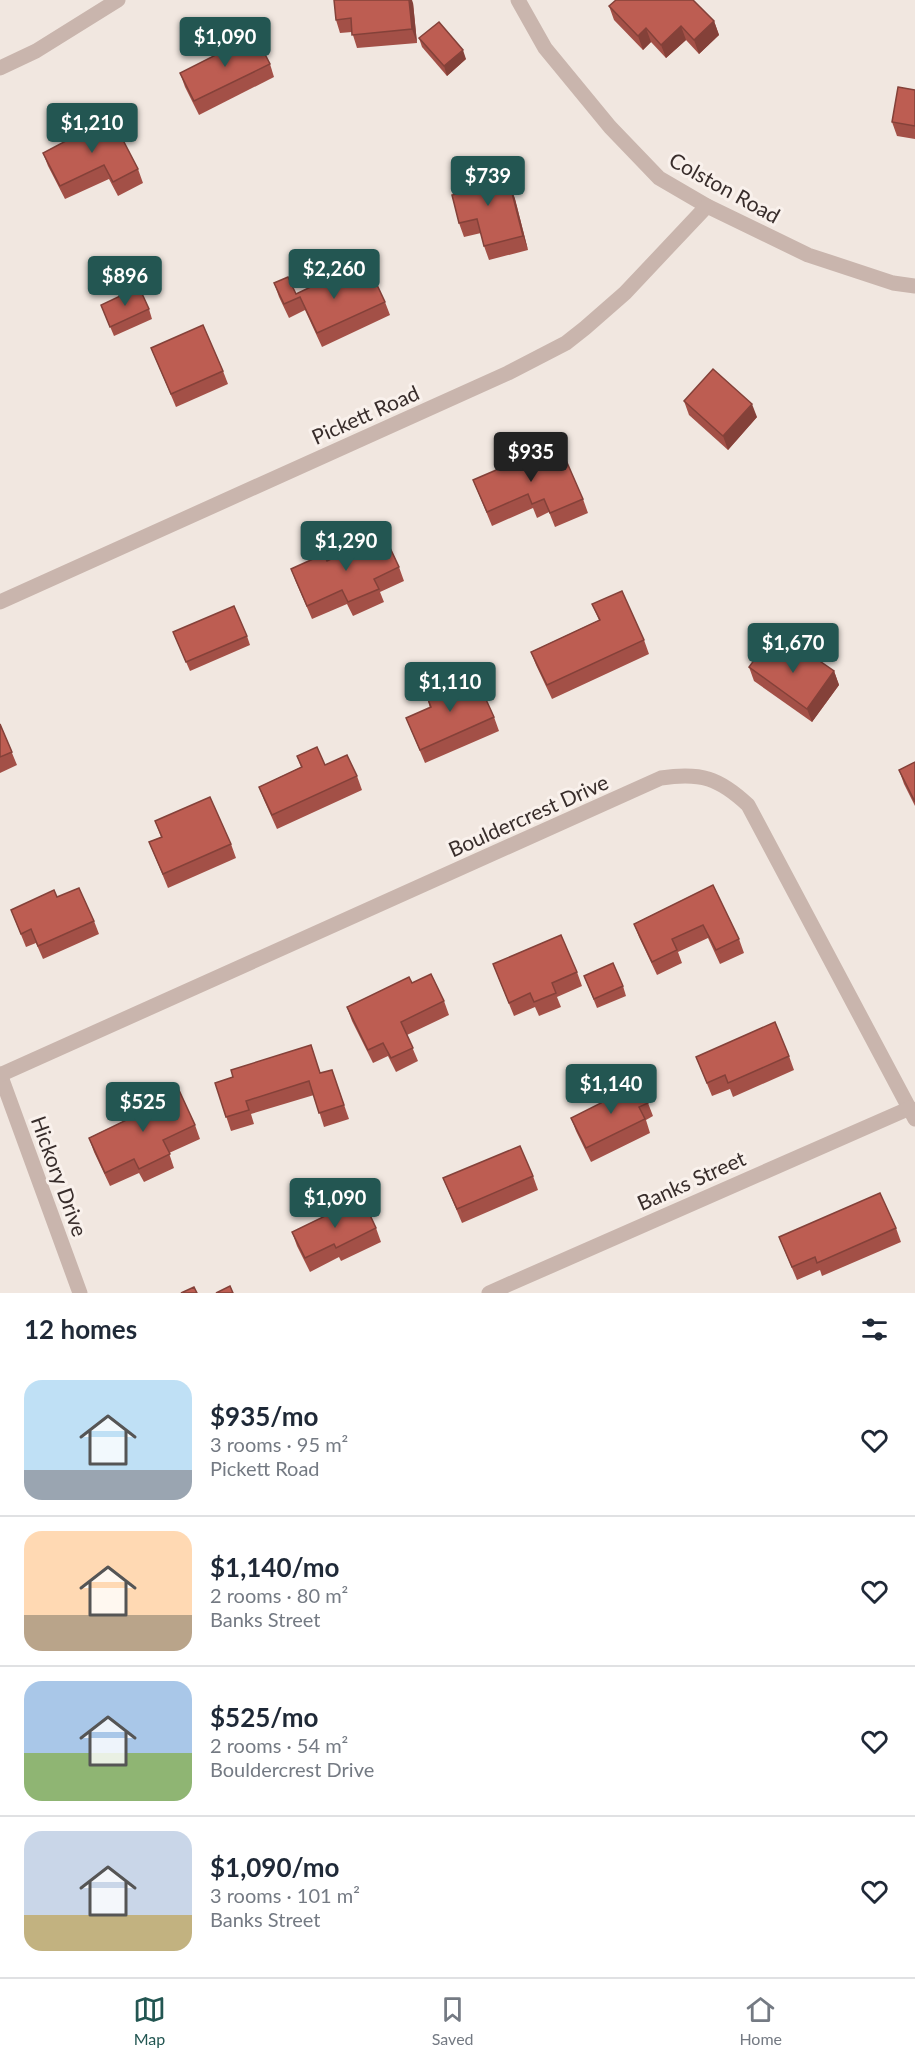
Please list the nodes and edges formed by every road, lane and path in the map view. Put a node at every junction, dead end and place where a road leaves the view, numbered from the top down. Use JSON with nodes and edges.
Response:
{"nodes":[{"id":1,"x":118,"y":0,"type":"edge"},
{"id":2,"x":518,"y":0,"type":"edge"},
{"id":3,"x":0,"y":68,"type":"edge"},
{"id":4,"x":707,"y":206,"type":"junction"},
{"id":5,"x":915,"y":286,"type":"edge"},
{"id":6,"x":0,"y":602,"type":"edge"},
{"id":7,"x":0,"y":1075,"type":"edge"},
{"id":8,"x":913,"y":1114,"type":"edge"},
{"id":9,"x":80,"y":1293,"type":"edge"},
{"id":10,"x":489,"y":1293,"type":"edge"}],
"edges":[{"from":1,"to":3,"type":"street"},
{"from":2,"to":4,"type":"street","name":"Colston Road"},
{"from":4,"to":5,"type":"street","name":"Colston Road"},
{"from":4,"to":6,"type":"street","name":"Pickett Road"},
{"from":7,"to":8,"type":"street","name":"Bouldercrest Drive"},
{"from":7,"to":9,"type":"street","name":"Hickory Drive"},
{"from":8,"to":10,"type":"street","name":"Banks Street"}]}
